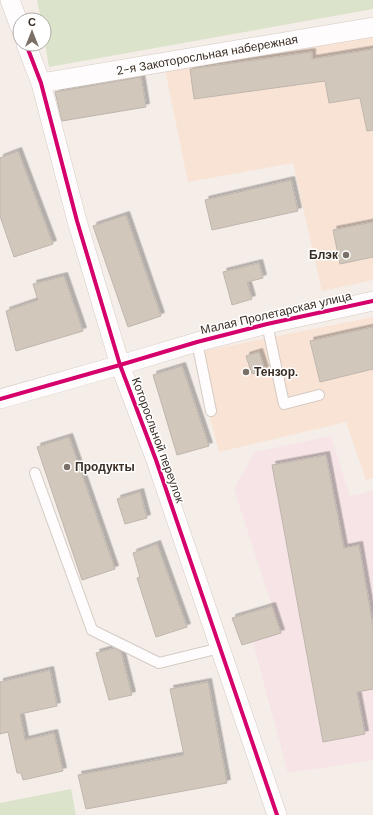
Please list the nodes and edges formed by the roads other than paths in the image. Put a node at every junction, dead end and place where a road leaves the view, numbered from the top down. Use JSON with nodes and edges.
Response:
{"nodes":[{"id":1,"x":10,"y":0,"type":"edge"},
{"id":2,"x":14,"y":12,"type":"edge"},
{"id":3,"x":373,"y":27,"type":"edge"},
{"id":4,"x":29,"y":52,"type":"edge"},
{"id":5,"x":41,"y":83,"type":"junction"},
{"id":6,"x":373,"y":301,"type":"edge"},
{"id":7,"x":267,"y":324,"type":"junction"},
{"id":8,"x":197,"y":342,"type":"junction"},
{"id":9,"x":120,"y":365,"type":"junction"},
{"id":10,"x":318,"y":395,"type":"dead end"},
{"id":11,"x":0,"y":399,"type":"edge"},
{"id":12,"x":211,"y":410,"type":"dead end"},
{"id":13,"x":35,"y":473,"type":"dead end"},
{"id":14,"x":220,"y":648,"type":"junction"},
{"id":15,"x":277,"y":815,"type":"edge"}],
"edges":[{"from":1,"to":2,"type":"street"},
{"from":3,"to":5,"type":"street","name":"2-я Закоторосльная набережная"},
{"from":4,"to":5,"type":"street","name":"Которосльной переулок"},
{"from":5,"to":9,"type":"street","name":"Которосльной переулок"},
{"from":6,"to":7,"type":"street","name":"Малая Пролетарская улица"},
{"from":7,"to":8,"type":"street","name":"Малая Пролетарская улица"},
{"from":7,"to":10,"type":"lane"},
{"from":8,"to":9,"type":"street","name":"Малая Пролетарская улица"},
{"from":8,"to":12,"type":"lane"},
{"from":9,"to":11,"type":"street","name":"Малая Пролетарская улица"},
{"from":9,"to":14,"type":"street","name":"Которосльной переулок"},
{"from":13,"to":14,"type":"lane"},
{"from":14,"to":15,"type":"street","name":"Которосльной переулок"}]}
